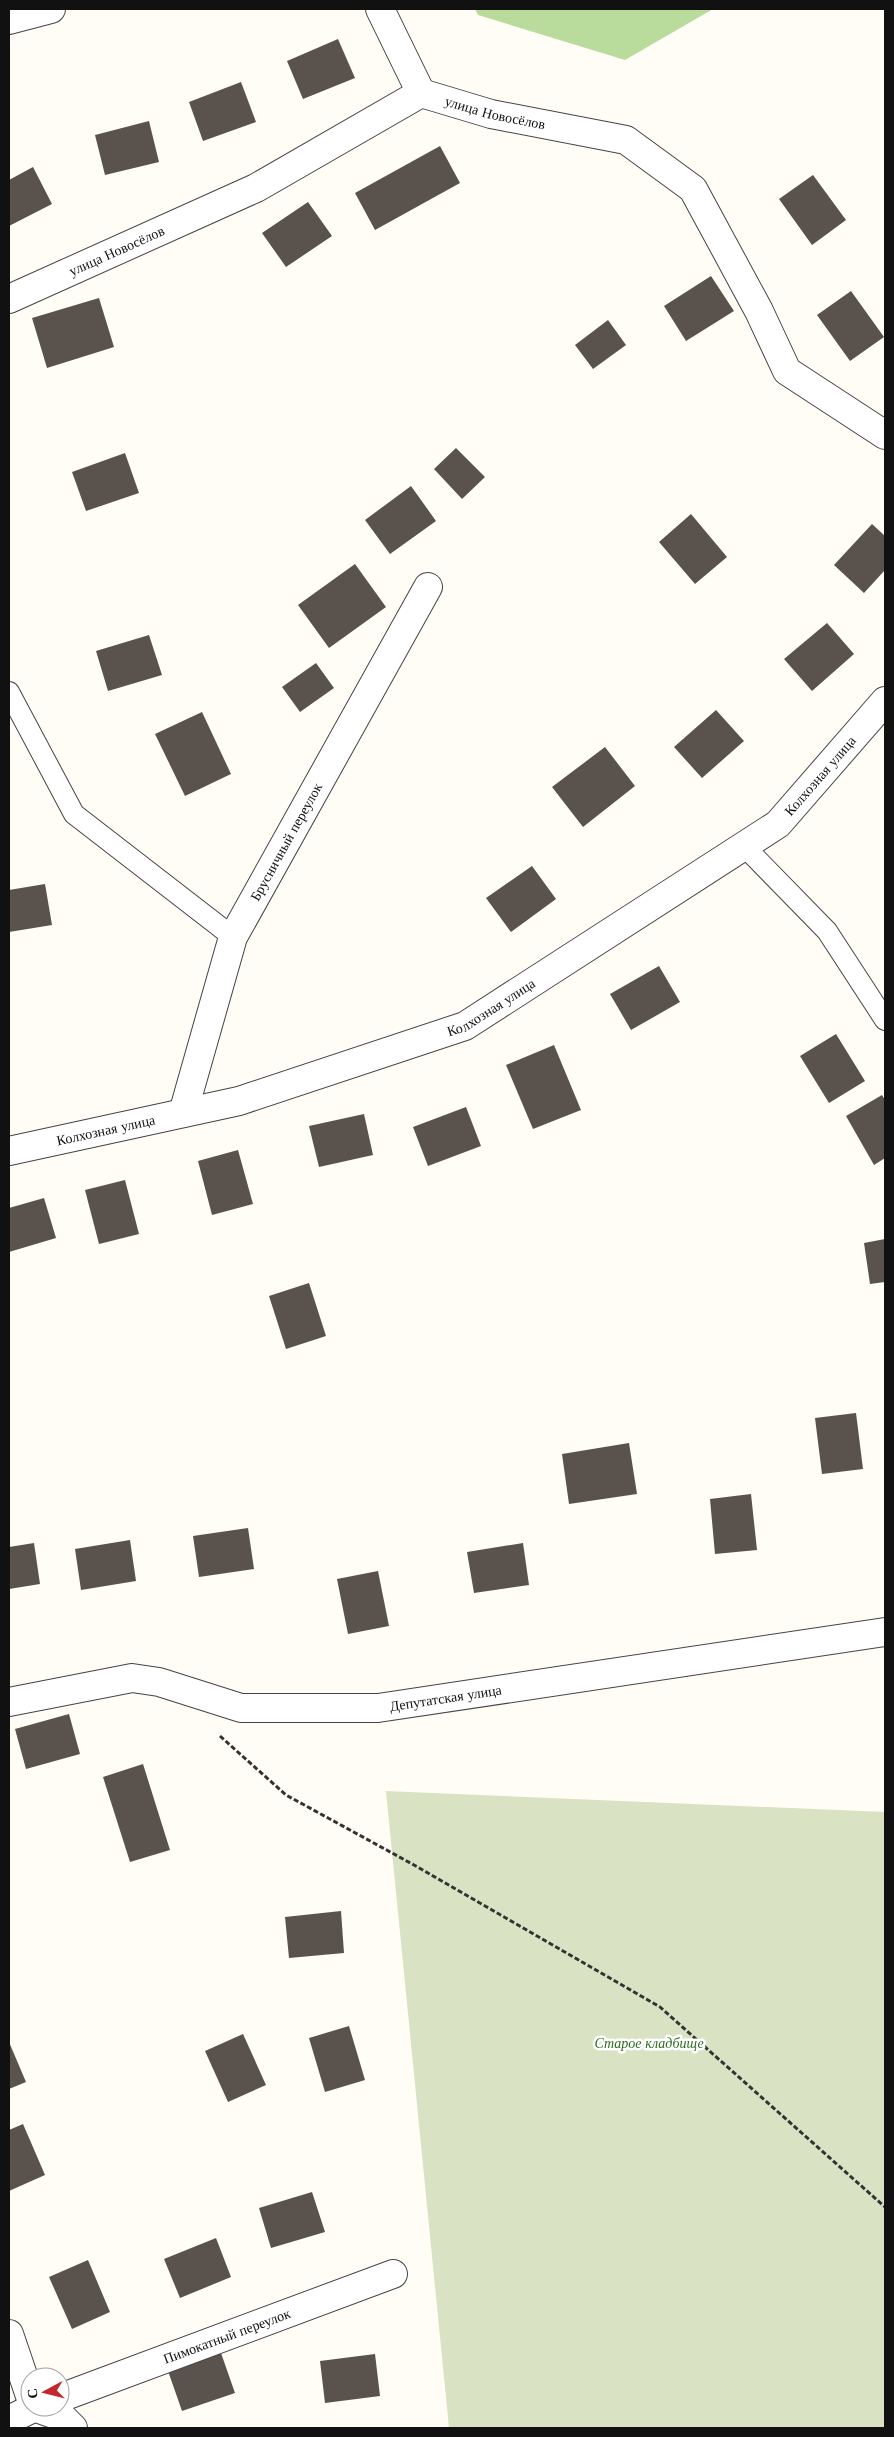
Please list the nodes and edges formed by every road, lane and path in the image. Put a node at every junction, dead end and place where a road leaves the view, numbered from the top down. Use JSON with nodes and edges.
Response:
{"nodes":[{"id":1,"x":51,"y":9,"type":"edge"},
{"id":2,"x":380,"y":9,"type":"edge"},
{"id":3,"x":9,"y":20,"type":"edge"},
{"id":4,"x":421,"y":93,"type":"junction"},
{"id":5,"x":9,"y":299,"type":"edge"},
{"id":6,"x":885,"y":435,"type":"edge"},
{"id":7,"x":428,"y":587,"type":"dead end"},
{"id":8,"x":9,"y":692,"type":"edge"},
{"id":9,"x":885,"y":701,"type":"edge"},
{"id":10,"x":744,"y":846,"type":"junction"},
{"id":11,"x":233,"y":937,"type":"junction"},
{"id":12,"x":885,"y":1020,"type":"edge"},
{"id":13,"x":183,"y":1113,"type":"junction"},
{"id":14,"x":9,"y":1151,"type":"edge"},
{"id":15,"x":885,"y":1632,"type":"edge"},
{"id":16,"x":9,"y":1702,"type":"edge"},
{"id":17,"x":219,"y":1735,"type":"dead end"},
{"id":18,"x":885,"y":2207,"type":"edge"},
{"id":19,"x":393,"y":2274,"type":"dead end"},
{"id":20,"x":9,"y":2334,"type":"edge"},
{"id":21,"x":20,"y":2367,"type":"edge"},
{"id":22,"x":70,"y":2394,"type":"edge"},
{"id":23,"x":62,"y":2417,"type":"edge"},
{"id":24,"x":73,"y":2428,"type":"edge"}],
"edges":[{"from":1,"to":3,"type":"street"},
{"from":2,"to":4,"type":"street"},
{"from":4,"to":5,"type":"street","name":"улица Новосёлов"},
{"from":4,"to":6,"type":"street","name":"улица Новосёлов"},
{"from":7,"to":11,"type":"street","name":"Брусничный переулок"},
{"from":8,"to":11,"type":"lane"},
{"from":9,"to":10,"type":"street","name":"Колхозная улица"},
{"from":10,"to":12,"type":"lane"},
{"from":10,"to":13,"type":"street","name":"Колхозная улица"},
{"from":11,"to":13,"type":"street","name":"Брусничный переулок"},
{"from":13,"to":14,"type":"street","name":"Колхозная улица"},
{"from":15,"to":16,"type":"street","name":"Депутатская улица"},
{"from":17,"to":18,"type":"path"},
{"from":19,"to":22,"type":"street","name":"Пимокатный переулок"},
{"from":20,"to":21,"type":"street"},
{"from":23,"to":24,"type":"street"}]}
